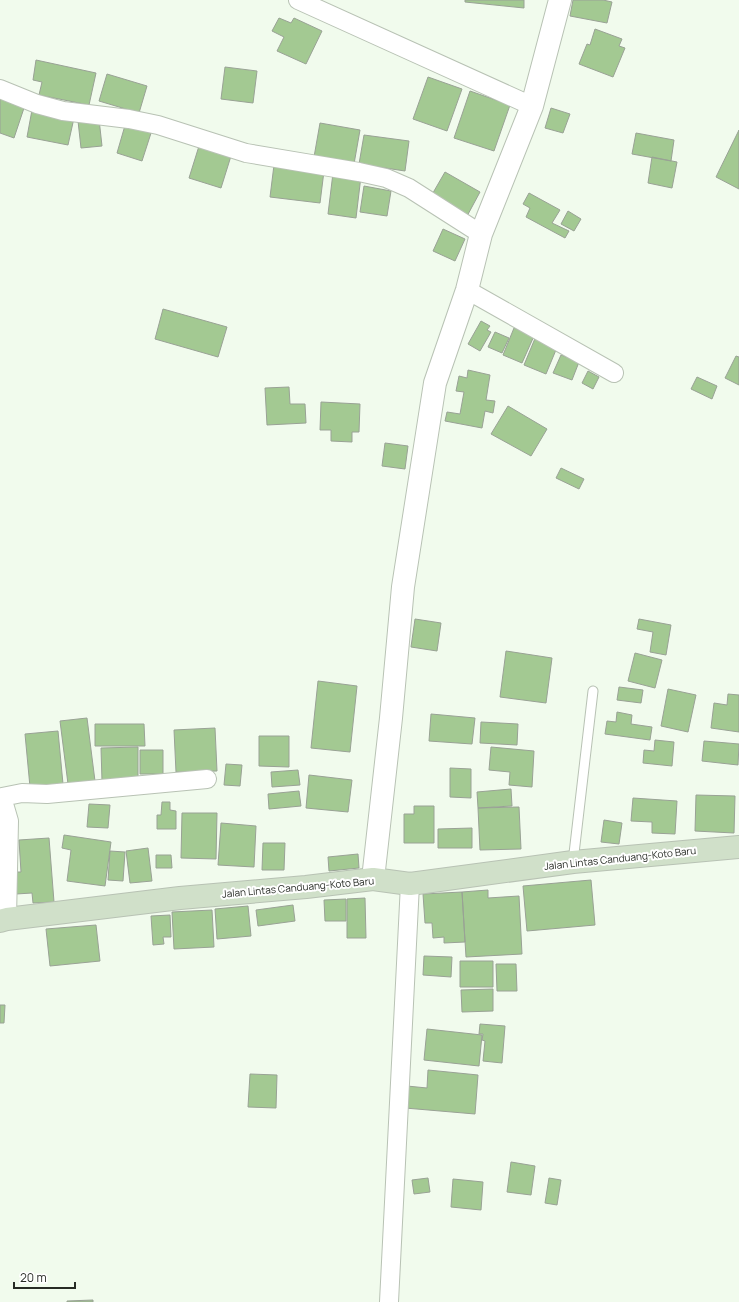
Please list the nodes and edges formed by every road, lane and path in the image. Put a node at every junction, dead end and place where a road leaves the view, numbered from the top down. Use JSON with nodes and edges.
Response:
{"nodes":[{"id":1,"x":298,"y":0,"type":"edge"},
{"id":2,"x":560,"y":0,"type":"edge"},
{"id":3,"x":0,"y":89,"type":"edge"},
{"id":4,"x":532,"y":106,"type":"junction"},
{"id":5,"x":481,"y":234,"type":"junction"},
{"id":6,"x":467,"y":290,"type":"junction"},
{"id":7,"x":614,"y":373,"type":"dead end"},
{"id":8,"x":593,"y":691,"type":"dead end"},
{"id":9,"x":207,"y":779,"type":"dead end"},
{"id":10,"x":739,"y":847,"type":"edge"},
{"id":11,"x":573,"y":862,"type":"junction"},
{"id":12,"x":373,"y":879,"type":"junction"},
{"id":13,"x":410,"y":884,"type":"junction"},
{"id":14,"x":3,"y":920,"type":"edge"},
{"id":15,"x":389,"y":1302,"type":"edge"}],
"edges":[{"from":1,"to":4,"type":"street"},
{"from":2,"to":4,"type":"street"},
{"from":3,"to":5,"type":"street"},
{"from":4,"to":5,"type":"street"},
{"from":5,"to":6,"type":"street"},
{"from":6,"to":7,"type":"street"},
{"from":6,"to":12,"type":"street"},
{"from":8,"to":11,"type":"lane"},
{"from":9,"to":14,"type":"street"},
{"from":10,"to":11,"type":"main road","name":"Jalan Lintas Canduang-Koto Baru"},
{"from":11,"to":13,"type":"main road","name":"Jalan Lintas Canduang-Koto Baru"},
{"from":12,"to":13,"type":"main road","name":"Jalan Lintas Canduang-Koto Baru"},
{"from":12,"to":14,"type":"main road","name":"Jalan Lintas Canduang-Koto Baru"},
{"from":13,"to":15,"type":"street"}]}
